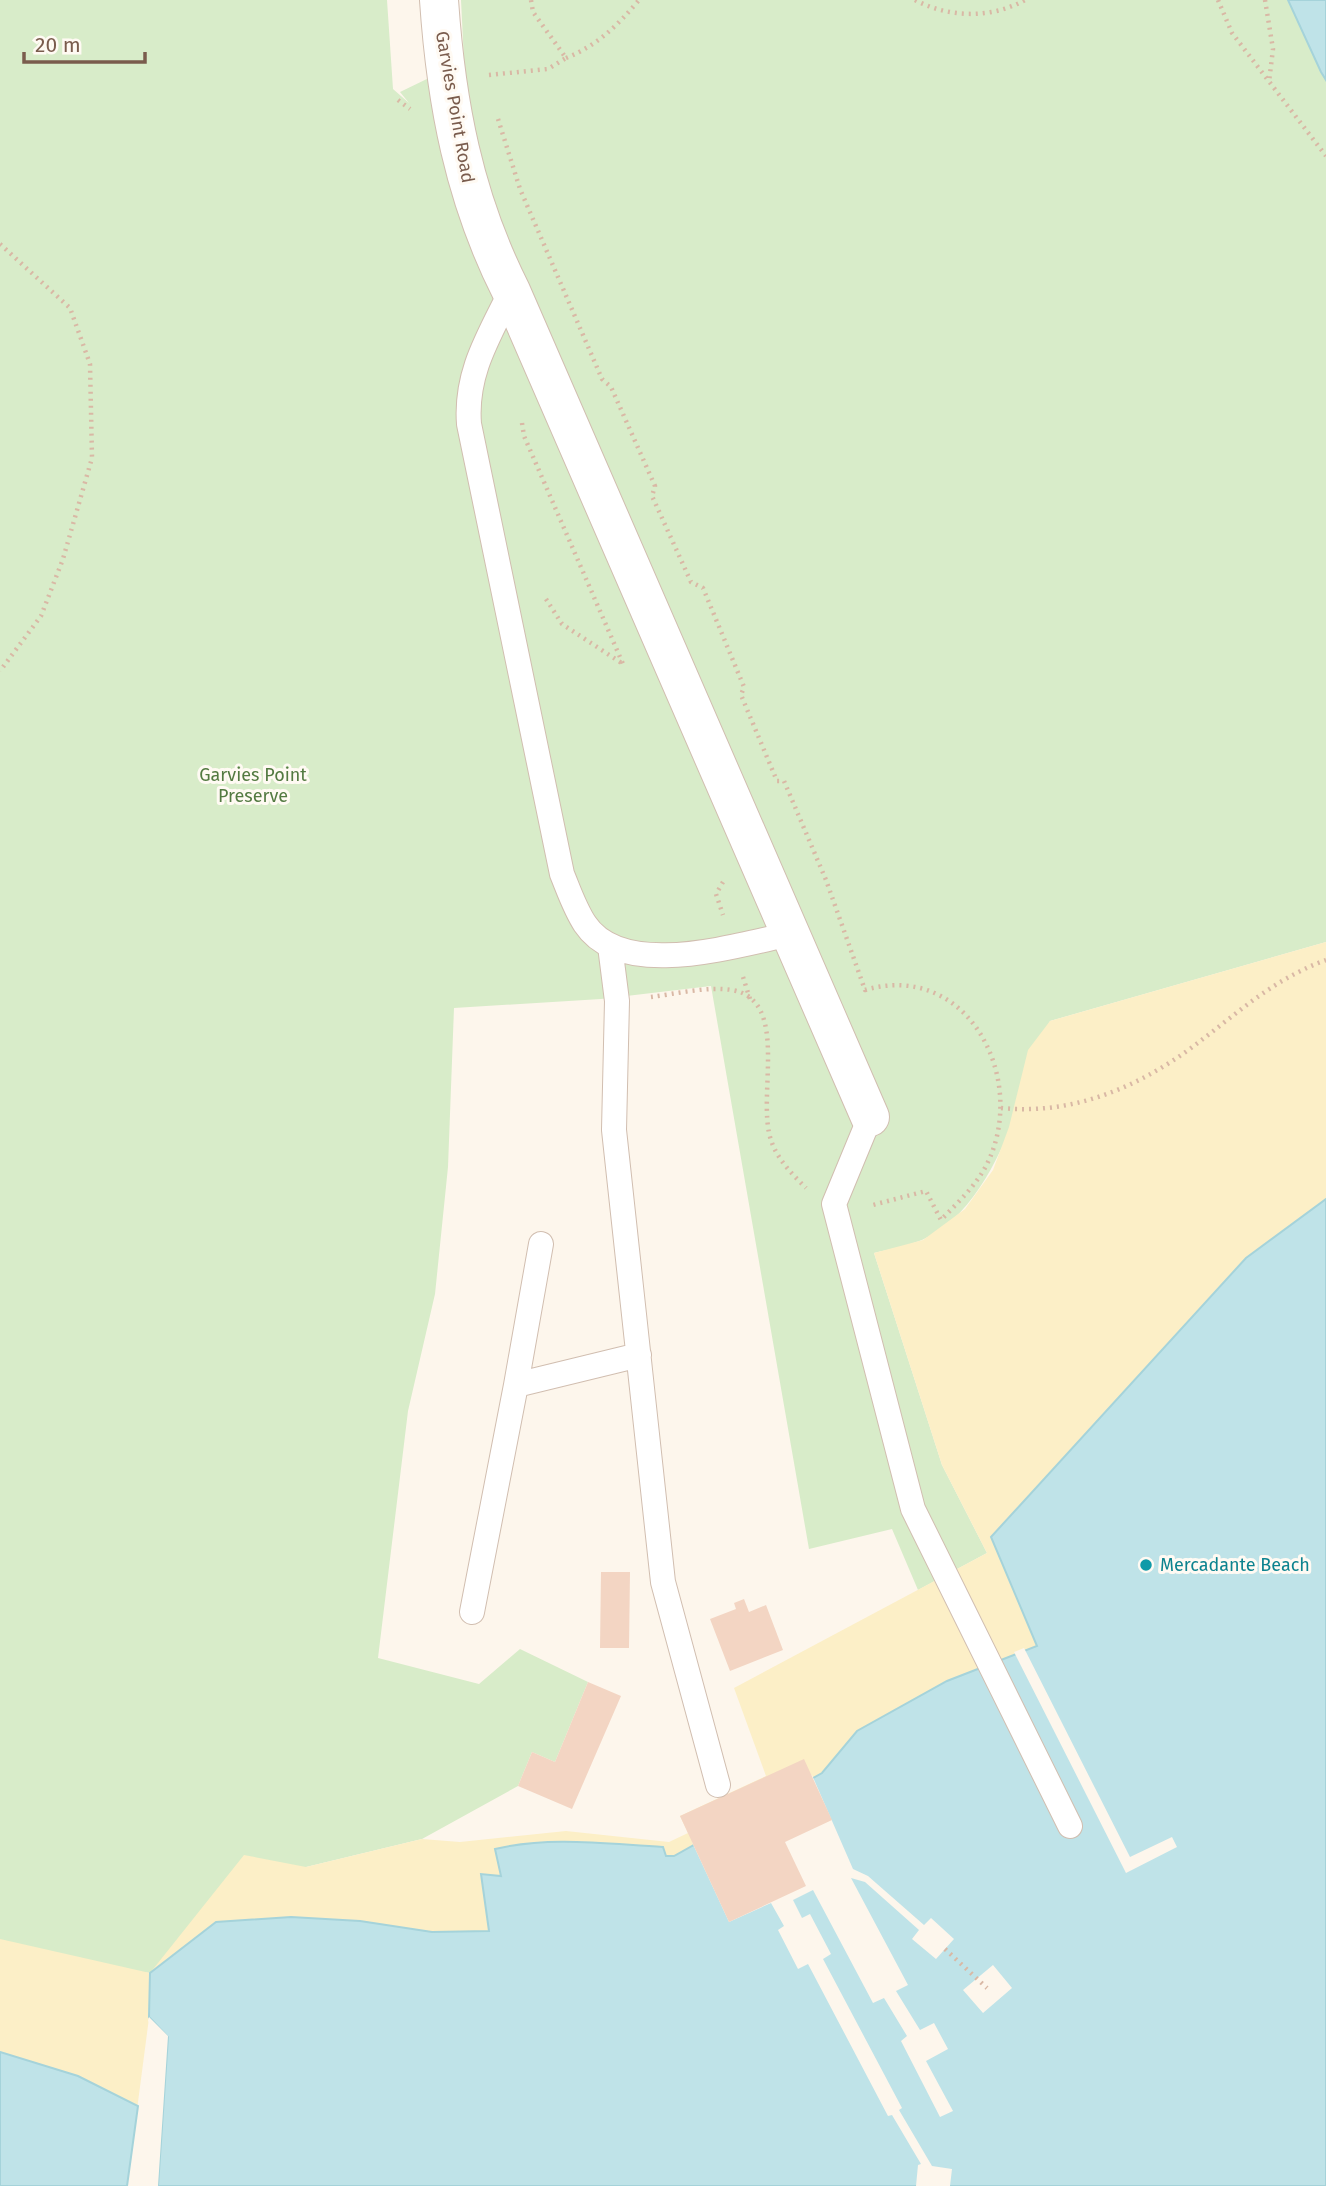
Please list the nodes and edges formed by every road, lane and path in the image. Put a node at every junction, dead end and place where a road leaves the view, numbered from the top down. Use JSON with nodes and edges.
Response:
{"nodes":[{"id":1,"x":439,"y":0,"type":"edge"},
{"id":2,"x":531,"y":0,"type":"edge"},
{"id":3,"x":639,"y":0,"type":"edge"},
{"id":4,"x":915,"y":0,"type":"edge"},
{"id":5,"x":1025,"y":0,"type":"edge"},
{"id":6,"x":1218,"y":0,"type":"edge"},
{"id":7,"x":1265,"y":0,"type":"edge"},
{"id":8,"x":566,"y":58,"type":"junction"},
{"id":9,"x":487,"y":64,"type":"dead end"},
{"id":10,"x":489,"y":75,"type":"junction"},
{"id":11,"x":1269,"y":83,"type":"junction"},
{"id":12,"x":491,"y":87,"type":"dead end"},
{"id":13,"x":495,"y":111,"type":"dead end"},
{"id":14,"x":1326,"y":156,"type":"edge"},
{"id":15,"x":0,"y":244,"type":"edge"},
{"id":16,"x":511,"y":290,"type":"junction"},
{"id":17,"x":546,"y":599,"type":"dead end"},
{"id":18,"x":634,"y":670,"type":"dead end"},
{"id":19,"x":0,"y":671,"type":"edge"},
{"id":20,"x":724,"y":869,"type":"dead end"},
{"id":21,"x":791,"y":934,"type":"junction"},
{"id":22,"x":610,"y":946,"type":"junction"},
{"id":23,"x":734,"y":946,"type":"junction"},
{"id":24,"x":1326,"y":960,"type":"edge"},
{"id":25,"x":750,"y":1000,"type":"junction"},
{"id":26,"x":617,"y":1001,"type":"junction"},
{"id":27,"x":1001,"y":1108,"type":"junction"},
{"id":28,"x":870,"y":1116,"type":"joint"},
{"id":29,"x":834,"y":1204,"type":"junction"},
{"id":30,"x":541,"y":1244,"type":"dead end"},
{"id":31,"x":639,"y":1355,"type":"junction"},
{"id":32,"x":516,"y":1385,"type":"junction"},
{"id":33,"x":472,"y":1612,"type":"dead end"},
{"id":34,"x":718,"y":1785,"type":"dead end"},
{"id":35,"x":1070,"y":1825,"type":"dead end"},
{"id":36,"x":945,"y":1949,"type":"dead end"},
{"id":37,"x":987,"y":1988,"type":"dead end"}],
"edges":[{"from":1,"to":16,"type":"street","name":"Garvies Point Road"},
{"from":2,"to":8,"type":"path"},
{"from":3,"to":8,"type":"path"},
{"from":4,"to":5,"type":"path"},
{"from":6,"to":11,"type":"path"},
{"from":7,"to":11,"type":"path"},
{"from":8,"to":10,"type":"path"},
{"from":9,"to":10,"type":"path"},
{"from":10,"to":12,"type":"path"},
{"from":11,"to":14,"type":"path"},
{"from":13,"to":27,"type":"path"},
{"from":15,"to":19,"type":"path"},
{"from":16,"to":21,"type":"street","name":"Garvies Point Road"},
{"from":16,"to":22,"type":"lane"},
{"from":17,"to":18,"type":"path"},
{"from":20,"to":23,"type":"path"},
{"from":21,"to":23,"type":"lane"},
{"from":21,"to":28,"type":"street","name":"Garvies Point Road"},
{"from":22,"to":23,"type":"lane"},
{"from":22,"to":26,"type":"lane"},
{"from":23,"to":25,"type":"path"},
{"from":24,"to":27,"type":"path"},
{"from":25,"to":26,"type":"path"},
{"from":25,"to":29,"type":"path"},
{"from":26,"to":31,"type":"lane"},
{"from":27,"to":29,"type":"path"},
{"from":28,"to":29,"type":"lane"},
{"from":29,"to":35,"type":"lane"},
{"from":30,"to":32,"type":"lane"},
{"from":31,"to":32,"type":"lane"},
{"from":31,"to":34,"type":"lane"},
{"from":32,"to":33,"type":"lane"},
{"from":36,"to":37,"type":"path"}]}
